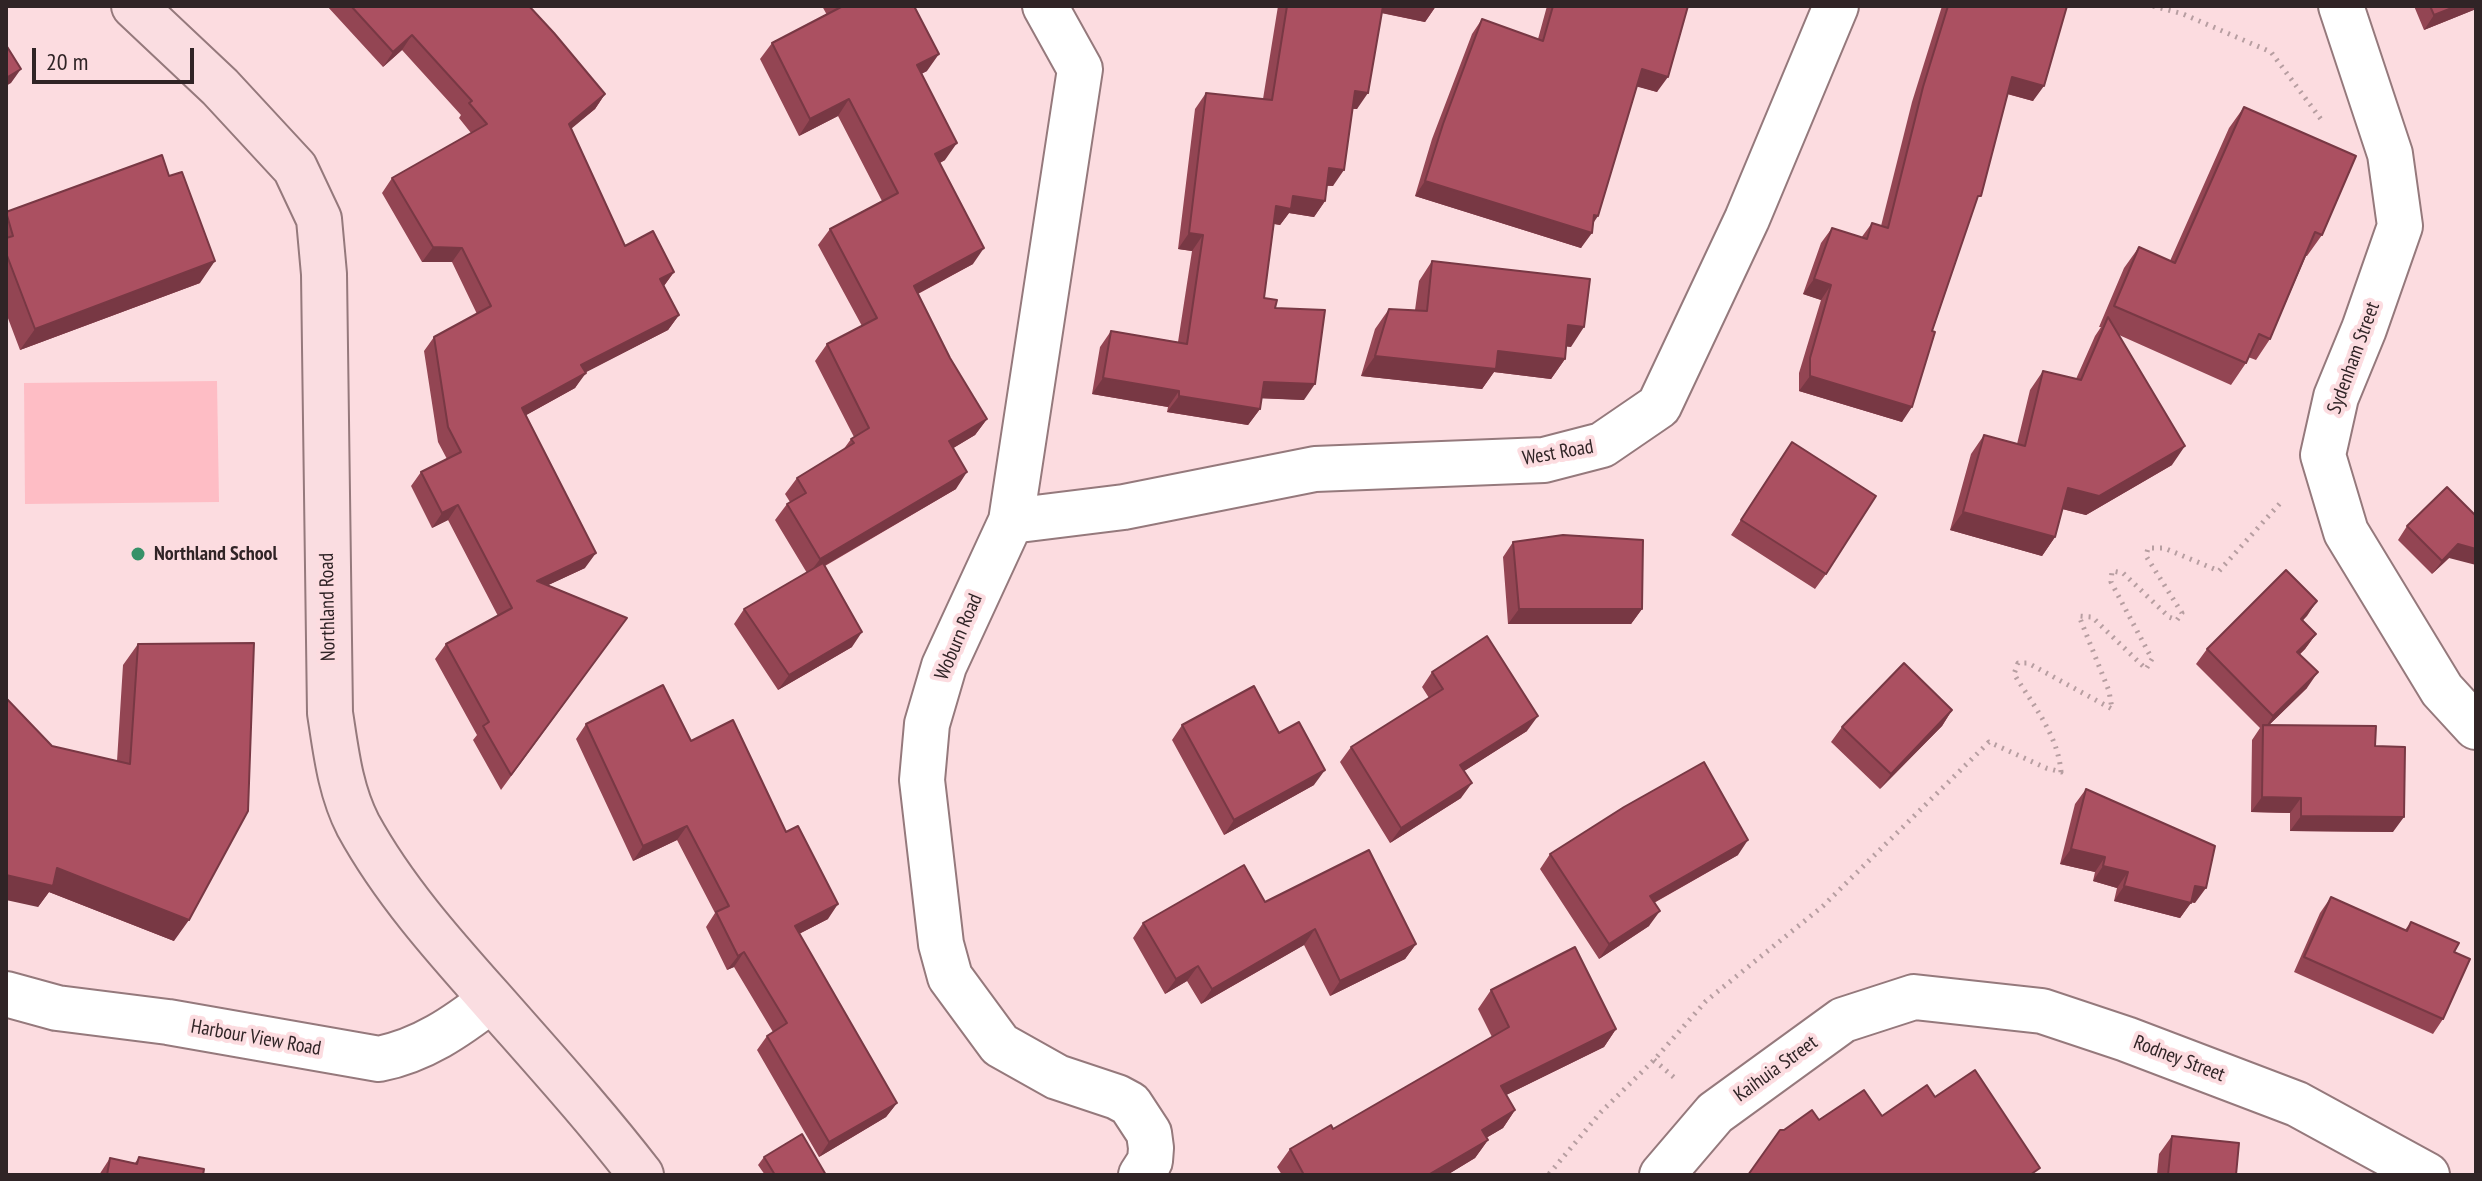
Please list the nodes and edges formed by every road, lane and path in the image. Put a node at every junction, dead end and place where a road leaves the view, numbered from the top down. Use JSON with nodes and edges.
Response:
{"nodes":[{"id":1,"x":134,"y":6,"type":"edge"},
{"id":2,"x":1045,"y":6,"type":"edge"},
{"id":3,"x":1836,"y":6,"type":"edge"},
{"id":4,"x":2153,"y":6,"type":"edge"},
{"id":5,"x":2341,"y":6,"type":"edge"},
{"id":6,"x":2332,"y":134,"type":"dead end"},
{"id":7,"x":2323,"y":455,"type":"junction"},
{"id":8,"x":1011,"y":521,"type":"junction"},
{"id":9,"x":2476,"y":727,"type":"edge"},
{"id":10,"x":6,"y":994,"type":"edge"},
{"id":11,"x":1914,"y":997,"type":"joint"},
{"id":12,"x":491,"y":1000,"type":"junction"},
{"id":13,"x":1549,"y":1174,"type":"edge"},
{"id":14,"x":641,"y":1175,"type":"edge"},
{"id":15,"x":1141,"y":1175,"type":"edge"},
{"id":16,"x":1662,"y":1175,"type":"edge"},
{"id":17,"x":2427,"y":1175,"type":"edge"}],
"edges":[{"from":1,"to":12,"type":"street","name":"Northland Road"},
{"from":2,"to":8,"type":"street","name":"Woburn Road"},
{"from":3,"to":8,"type":"street","name":"West Road"},
{"from":4,"to":6,"type":"path"},
{"from":5,"to":7,"type":"street","name":"Sydenham Street"},
{"from":7,"to":9,"type":"street","name":"Sydenham Street"},
{"from":7,"to":13,"type":"path"},
{"from":8,"to":15,"type":"street","name":"Woburn Road"},
{"from":10,"to":12,"type":"street","name":"Harbour View Road"},
{"from":11,"to":16,"type":"street","name":"Kaihuia Street"},
{"from":11,"to":17,"type":"street","name":"Rodney Street"},
{"from":12,"to":14,"type":"street","name":"Northland Road"}]}
